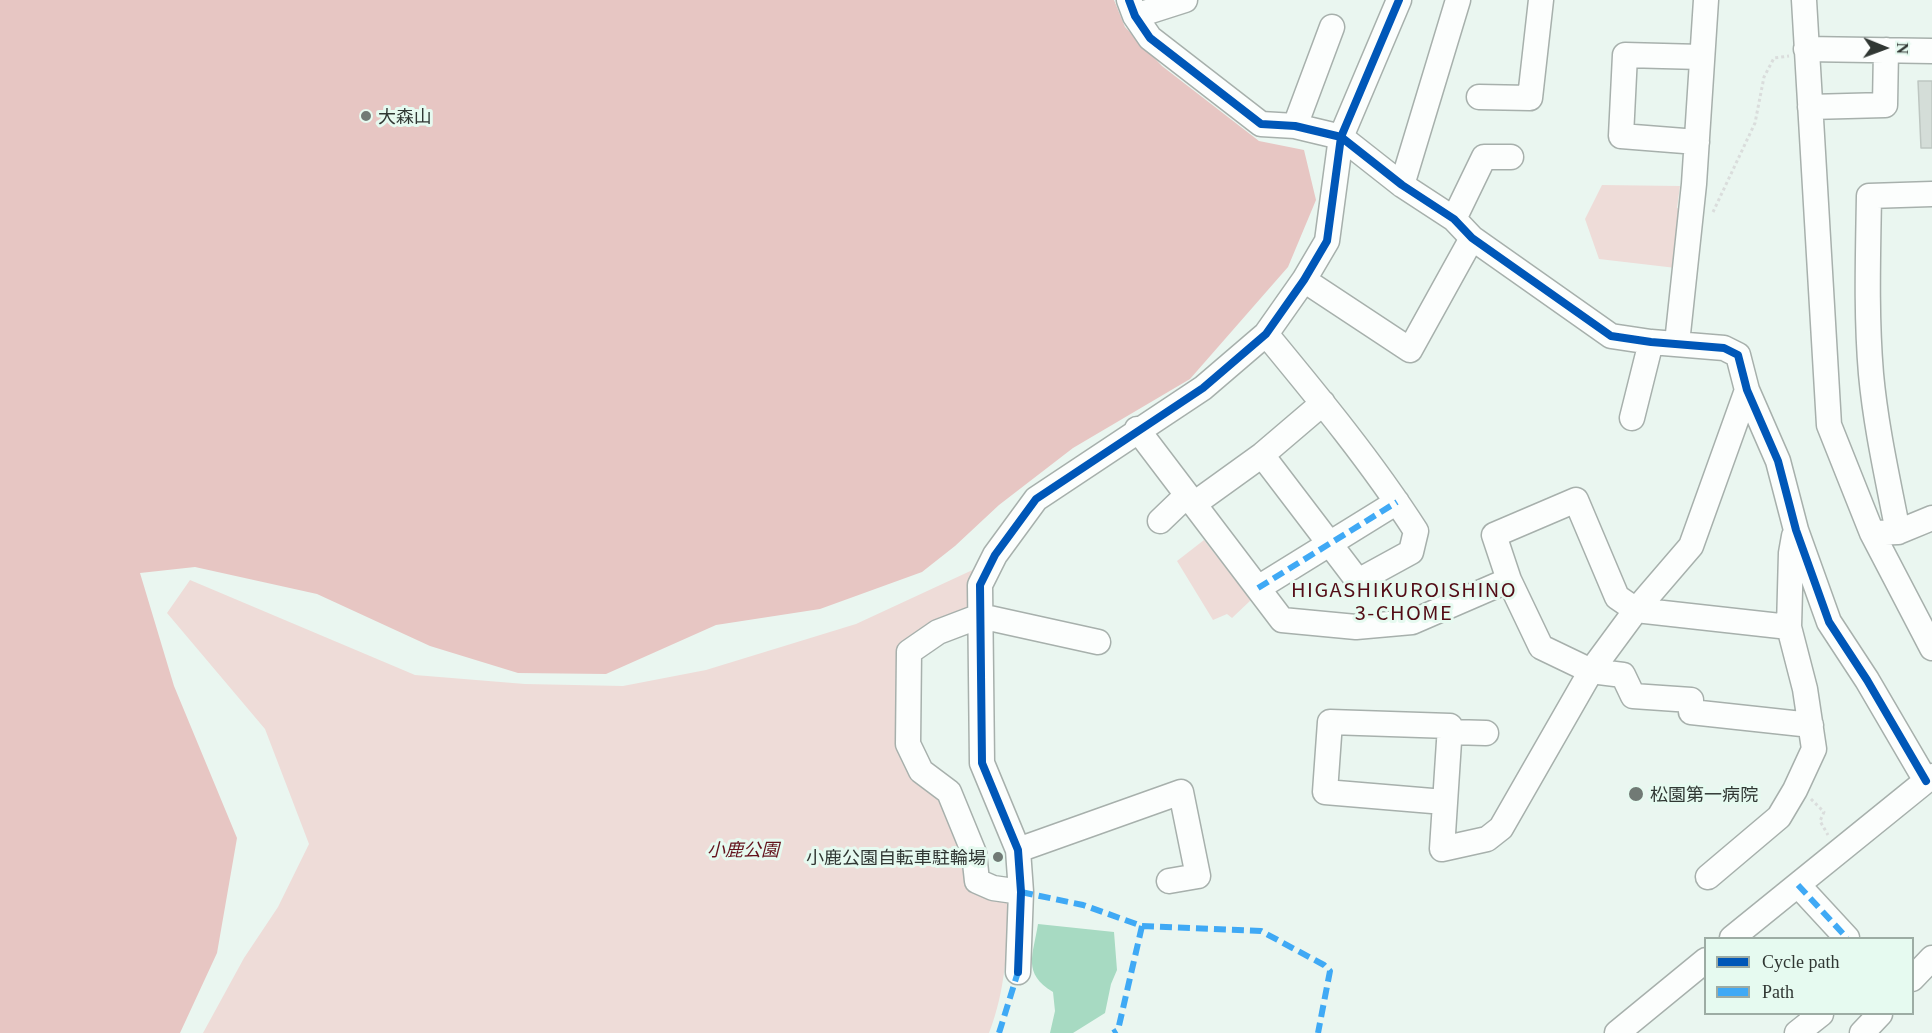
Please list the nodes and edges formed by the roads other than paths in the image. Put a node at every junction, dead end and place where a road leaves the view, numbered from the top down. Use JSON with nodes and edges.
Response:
{"nodes":[{"id":1,"x":1185,"y":0,"type":"edge"},
{"id":2,"x":1399,"y":0,"type":"edge"},
{"id":3,"x":1458,"y":0,"type":"edge"},
{"id":4,"x":1541,"y":0,"type":"edge"},
{"id":5,"x":1706,"y":0,"type":"edge"},
{"id":6,"x":1804,"y":0,"type":"edge"},
{"id":7,"x":1132,"y":8,"type":"edge"},
{"id":8,"x":1332,"y":27,"type":"dead end"},
{"id":9,"x":1886,"y":50,"type":"junction"},
{"id":10,"x":1932,"y":51,"type":"edge"},
{"id":11,"x":1807,"y":52,"type":"junction"},
{"id":12,"x":1701,"y":57,"type":"junction"},
{"id":13,"x":1479,"y":97,"type":"dead end"},
{"id":14,"x":1810,"y":107,"type":"junction"},
{"id":15,"x":1295,"y":126,"type":"junction"},
{"id":16,"x":1341,"y":137,"type":"junction"},
{"id":17,"x":1697,"y":142,"type":"junction"},
{"id":18,"x":1511,"y":157,"type":"dead end"},
{"id":19,"x":1402,"y":185,"type":"junction"},
{"id":20,"x":1932,"y":194,"type":"edge"},
{"id":21,"x":1454,"y":219,"type":"junction"},
{"id":22,"x":1472,"y":238,"type":"junction"},
{"id":23,"x":1304,"y":280,"type":"junction"},
{"id":24,"x":1266,"y":334,"type":"junction"},
{"id":25,"x":1651,"y":342,"type":"junction"},
{"id":26,"x":1677,"y":343,"type":"junction"},
{"id":27,"x":1747,"y":390,"type":"junction"},
{"id":28,"x":1323,"y":403,"type":"junction"},
{"id":29,"x":1632,"y":418,"type":"dead end"},
{"id":30,"x":1137,"y":429,"type":"junction"},
{"id":31,"x":1262,"y":455,"type":"junction"},
{"id":32,"x":1190,"y":500,"type":"junction"},
{"id":33,"x":1397,"y":502,"type":"junction"},
{"id":34,"x":1932,"y":518,"type":"edge"},
{"id":35,"x":1160,"y":521,"type":"dead end"},
{"id":36,"x":1796,"y":530,"type":"junction"},
{"id":37,"x":1898,"y":532,"type":"junction"},
{"id":38,"x":1872,"y":533,"type":"junction"},
{"id":39,"x":1329,"y":544,"type":"junction"},
{"id":40,"x":1509,"y":580,"type":"junction"},
{"id":41,"x":1258,"y":588,"type":"junction"},
{"id":42,"x":1636,"y":610,"type":"junction"},
{"id":43,"x":980,"y":616,"type":"junction"},
{"id":44,"x":1790,"y":627,"type":"junction"},
{"id":45,"x":1929,"y":638,"type":"edge"},
{"id":46,"x":1098,"y":642,"type":"dead end"},
{"id":47,"x":1591,"y":671,"type":"junction"},
{"id":48,"x":1811,"y":725,"type":"junction"},
{"id":49,"x":1451,"y":732,"type":"junction"},
{"id":50,"x":1486,"y":733,"type":"dead end"},
{"id":51,"x":1929,"y":779,"type":"edge"},
{"id":52,"x":1444,"y":802,"type":"junction"},
{"id":53,"x":1017,"y":850,"type":"junction"},
{"id":54,"x":1708,"y":877,"type":"dead end"},
{"id":55,"x":1169,"y":881,"type":"dead end"},
{"id":56,"x":1798,"y":885,"type":"junction"},
{"id":57,"x":1021,"y":892,"type":"junction"},
{"id":58,"x":1734,"y":937,"type":"edge"},
{"id":59,"x":1845,"y":937,"type":"edge"},
{"id":60,"x":1932,"y":958,"type":"edge"},
{"id":61,"x":1704,"y":962,"type":"edge"},
{"id":62,"x":1018,"y":972,"type":"dead end"},
{"id":63,"x":1914,"y":977,"type":"edge"},
{"id":64,"x":1820,"y":1015,"type":"edge"},
{"id":65,"x":1879,"y":1015,"type":"edge"},
{"id":66,"x":1617,"y":1033,"type":"edge"},
{"id":67,"x":1797,"y":1033,"type":"edge"},
{"id":68,"x":1862,"y":1033,"type":"edge"}],
"edges":[{"from":1,"to":7,"type":"street"},
{"from":2,"to":16,"type":"street"},
{"from":3,"to":19,"type":"street"},
{"from":4,"to":13,"type":"street"},
{"from":5,"to":12,"type":"street"},
{"from":6,"to":11,"type":"street"},
{"from":7,"to":15,"type":"street"},
{"from":8,"to":15,"type":"street"},
{"from":9,"to":10,"type":"street"},
{"from":9,"to":11,"type":"street"},
{"from":9,"to":14,"type":"street"},
{"from":11,"to":14,"type":"street"},
{"from":12,"to":17,"type":"street"},
{"from":12,"to":17,"type":"street"},
{"from":14,"to":38,"type":"street"},
{"from":15,"to":16,"type":"street"},
{"from":16,"to":19,"type":"street"},
{"from":16,"to":23,"type":"street"},
{"from":17,"to":26,"type":"street"},
{"from":18,"to":21,"type":"street"},
{"from":19,"to":21,"type":"street"},
{"from":20,"to":37,"type":"street"},
{"from":21,"to":22,"type":"street"},
{"from":22,"to":23,"type":"street"},
{"from":22,"to":25,"type":"street"},
{"from":23,"to":24,"type":"street"},
{"from":24,"to":28,"type":"street"},
{"from":24,"to":30,"type":"street"},
{"from":25,"to":26,"type":"street"},
{"from":25,"to":29,"type":"street"},
{"from":26,"to":27,"type":"street"},
{"from":27,"to":36,"type":"street"},
{"from":27,"to":42,"type":"street"},
{"from":28,"to":31,"type":"street"},
{"from":28,"to":33,"type":"street"},
{"from":30,"to":32,"type":"street"},
{"from":30,"to":43,"type":"street"},
{"from":31,"to":32,"type":"street"},
{"from":31,"to":39,"type":"street"},
{"from":32,"to":35,"type":"street"},
{"from":32,"to":41,"type":"street"},
{"from":33,"to":39,"type":"street"},
{"from":33,"to":39,"type":"street"},
{"from":34,"to":37,"type":"street"},
{"from":36,"to":44,"type":"street"},
{"from":36,"to":51,"type":"street"},
{"from":37,"to":38,"type":"street"},
{"from":38,"to":45,"type":"street"},
{"from":39,"to":41,"type":"street"},
{"from":40,"to":41,"type":"street"},
{"from":40,"to":42,"type":"street"},
{"from":40,"to":47,"type":"street"},
{"from":42,"to":44,"type":"street"},
{"from":42,"to":47,"type":"street"},
{"from":43,"to":46,"type":"street"},
{"from":43,"to":53,"type":"street"},
{"from":43,"to":57,"type":"street"},
{"from":44,"to":48,"type":"street"},
{"from":47,"to":48,"type":"street"},
{"from":47,"to":52,"type":"street"},
{"from":48,"to":54,"type":"street"},
{"from":49,"to":50,"type":"street"},
{"from":49,"to":52,"type":"street"},
{"from":49,"to":52,"type":"street"},
{"from":51,"to":56,"type":"street"},
{"from":53,"to":55,"type":"street"},
{"from":53,"to":57,"type":"street"},
{"from":56,"to":58,"type":"street"},
{"from":56,"to":59,"type":"street"},
{"from":57,"to":62,"type":"street"},
{"from":60,"to":63,"type":"street"},
{"from":61,"to":66,"type":"street"},
{"from":64,"to":67,"type":"street"},
{"from":65,"to":68,"type":"street"}]}
